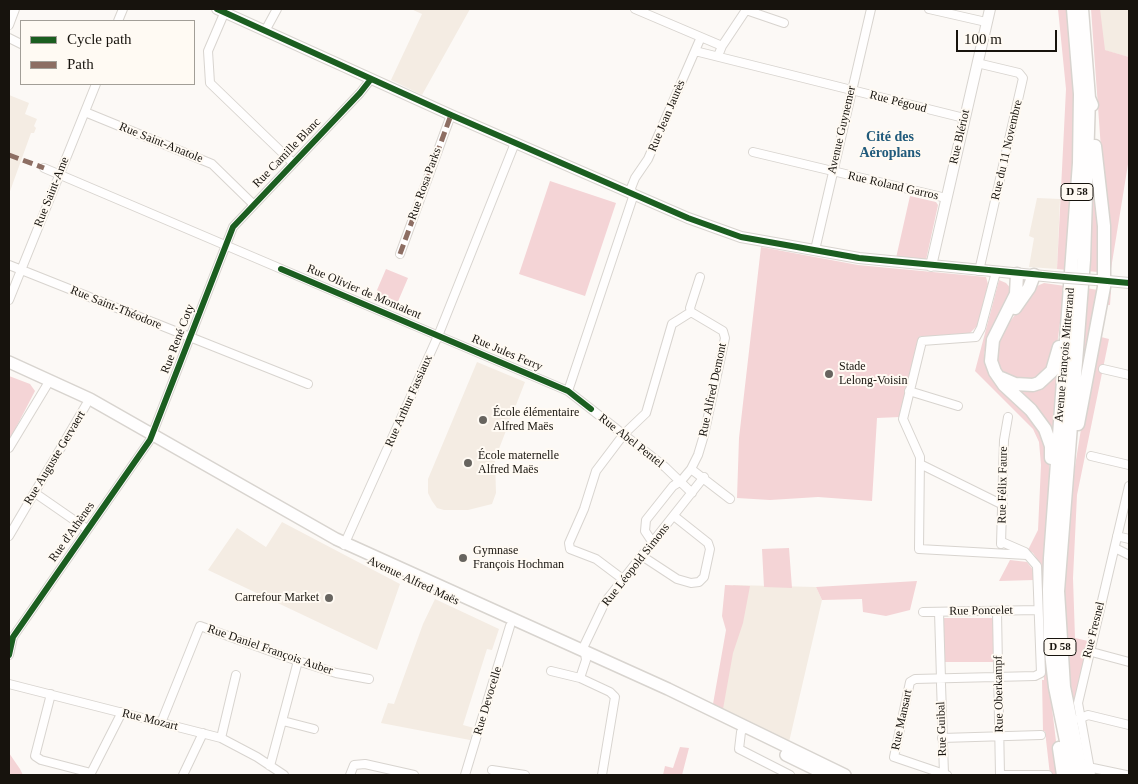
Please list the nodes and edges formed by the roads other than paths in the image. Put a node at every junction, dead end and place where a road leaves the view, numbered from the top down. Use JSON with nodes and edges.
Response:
{"nodes":[{"id":1,"x":15,"y":9,"type":"edge"},
{"id":2,"x":276,"y":9,"type":"edge"},
{"id":3,"x":635,"y":9,"type":"edge"},
{"id":4,"x":746,"y":9,"type":"edge"},
{"id":5,"x":870,"y":9,"type":"edge"},
{"id":6,"x":929,"y":9,"type":"edge"},
{"id":7,"x":990,"y":9,"type":"edge"},
{"id":8,"x":1073,"y":9,"type":"edge"},
{"id":9,"x":1082,"y":9,"type":"edge"},
{"id":10,"x":222,"y":10,"type":"edge"},
{"id":11,"x":986,"y":22,"type":"junction"},
{"id":12,"x":784,"y":23,"type":"dead end"},
{"id":13,"x":9,"y":25,"type":"edge"},
{"id":14,"x":266,"y":31,"type":"junction"},
{"id":15,"x":701,"y":37,"type":"junction"},
{"id":16,"x":722,"y":46,"type":"junction"},
{"id":17,"x":695,"y":51,"type":"junction"},
{"id":18,"x":718,"y":56,"type":"junction"},
{"id":19,"x":977,"y":63,"type":"junction"},
{"id":20,"x":371,"y":79,"type":"junction"},
{"id":21,"x":96,"y":85,"type":"edge"},
{"id":22,"x":852,"y":90,"type":"junction"},
{"id":23,"x":1084,"y":96,"type":"junction"},
{"id":24,"x":85,"y":112,"type":"junction"},
{"id":25,"x":451,"y":115,"type":"junction"},
{"id":26,"x":964,"y":118,"type":"junction"},
{"id":27,"x":515,"y":142,"type":"junction"},
{"id":28,"x":753,"y":152,"type":"dead end"},
{"id":29,"x":293,"y":163,"type":"junction"},
{"id":30,"x":44,"y":168,"type":"dead end"},
{"id":31,"x":833,"y":172,"type":"junction"},
{"id":32,"x":58,"y":174,"type":"junction"},
{"id":33,"x":632,"y":194,"type":"junction"},
{"id":34,"x":946,"y":198,"type":"junction"},
{"id":35,"x":253,"y":204,"type":"junction"},
{"id":36,"x":225,"y":245,"type":"junction"},
{"id":37,"x":815,"y":250,"type":"junction"},
{"id":38,"x":400,"y":254,"type":"dead end"},
{"id":39,"x":9,"y":264,"type":"edge"},
{"id":40,"x":931,"y":266,"type":"junction"},
{"id":41,"x":21,"y":270,"type":"junction"},
{"id":42,"x":979,"y":271,"type":"junction"},
{"id":43,"x":996,"y":272,"type":"junction"},
{"id":44,"x":1017,"y":274,"type":"junction"},
{"id":45,"x":1034,"y":275,"type":"junction"},
{"id":46,"x":700,"y":277,"type":"dead end"},
{"id":47,"x":1100,"y":280,"type":"junction"},
{"id":48,"x":1129,"y":283,"type":"edge"},
{"id":49,"x":9,"y":300,"type":"edge"},
{"id":50,"x":691,"y":312,"type":"junction"},
{"id":51,"x":1007,"y":314,"type":"junction"},
{"id":52,"x":1067,"y":322,"type":"junction"},
{"id":53,"x":438,"y":336,"type":"junction"},
{"id":54,"x":191,"y":338,"type":"junction"},
{"id":55,"x":9,"y":362,"type":"edge"},
{"id":56,"x":9,"y":369,"type":"edge"},
{"id":57,"x":1103,"y":369,"type":"dead end"},
{"id":58,"x":997,"y":375,"type":"junction"},
{"id":59,"x":1129,"y":375,"type":"edge"},
{"id":60,"x":308,"y":384,"type":"dead end"},
{"id":61,"x":47,"y":385,"type":"junction"},
{"id":62,"x":568,"y":391,"type":"junction"},
{"id":63,"x":909,"y":391,"type":"junction"},
{"id":64,"x":86,"y":405,"type":"junction"},
{"id":65,"x":958,"y":406,"type":"dead end"},
{"id":66,"x":1008,"y":417,"type":"dead end"},
{"id":67,"x":624,"y":434,"type":"junction"},
{"id":68,"x":151,"y":437,"type":"junction"},
{"id":69,"x":9,"y":448,"type":"edge"},
{"id":70,"x":1091,"y":456,"type":"dead end"},
{"id":71,"x":920,"y":464,"type":"junction"},
{"id":72,"x":1068,"y":465,"type":"junction"},
{"id":73,"x":1129,"y":465,"type":"edge"},
{"id":74,"x":691,"y":469,"type":"junction"},
{"id":75,"x":930,"y":469,"type":"junction"},
{"id":76,"x":920,"y":475,"type":"junction"},
{"id":77,"x":704,"y":477,"type":"junction"},
{"id":78,"x":681,"y":481,"type":"junction"},
{"id":79,"x":1003,"y":486,"type":"junction"},
{"id":80,"x":1129,"y":486,"type":"edge"},
{"id":81,"x":692,"y":492,"type":"junction"},
{"id":82,"x":35,"y":493,"type":"junction"},
{"id":83,"x":1054,"y":497,"type":"junction"},
{"id":84,"x":988,"y":498,"type":"junction"},
{"id":85,"x":730,"y":499,"type":"dead end"},
{"id":86,"x":1002,"y":506,"type":"junction"},
{"id":87,"x":674,"y":516,"type":"junction"},
{"id":88,"x":87,"y":529,"type":"junction"},
{"id":89,"x":9,"y":536,"type":"edge"},
{"id":90,"x":1118,"y":536,"type":"junction"},
{"id":91,"x":1129,"y":539,"type":"edge"},
{"id":92,"x":1002,"y":542,"type":"junction"},
{"id":93,"x":653,"y":543,"type":"junction"},
{"id":94,"x":344,"y":545,"type":"junction"},
{"id":95,"x":1114,"y":548,"type":"junction"},
{"id":96,"x":1000,"y":554,"type":"junction"},
{"id":97,"x":1027,"y":555,"type":"junction"},
{"id":98,"x":1129,"y":555,"type":"edge"},
{"id":99,"x":642,"y":556,"type":"junction"},
{"id":100,"x":624,"y":580,"type":"junction"},
{"id":101,"x":1038,"y":610,"type":"junction"},
{"id":102,"x":923,"y":612,"type":"dead end"},
{"id":103,"x":939,"y":612,"type":"junction"},
{"id":104,"x":998,"y":612,"type":"junction"},
{"id":105,"x":510,"y":626,"type":"junction"},
{"id":106,"x":11,"y":636,"type":"edge"},
{"id":107,"x":1088,"y":651,"type":"junction"},
{"id":108,"x":9,"y":655,"type":"edge"},
{"id":109,"x":585,"y":656,"type":"junction"},
{"id":110,"x":298,"y":661,"type":"junction"},
{"id":111,"x":1129,"y":662,"type":"edge"},
{"id":112,"x":551,"y":671,"type":"dead end"},
{"id":113,"x":236,"y":675,"type":"dead end"},
{"id":114,"x":999,"y":676,"type":"junction"},
{"id":115,"x":580,"y":678,"type":"junction"},
{"id":116,"x":369,"y":679,"type":"dead end"},
{"id":117,"x":941,"y":682,"type":"junction"},
{"id":118,"x":9,"y":684,"type":"edge"},
{"id":119,"x":51,"y":694,"type":"junction"},
{"id":120,"x":1058,"y":710,"type":"junction"},
{"id":121,"x":122,"y":712,"type":"junction"},
{"id":122,"x":1079,"y":719,"type":"junction"},
{"id":123,"x":283,"y":721,"type":"junction"},
{"id":124,"x":161,"y":723,"type":"junction"},
{"id":125,"x":1129,"y":725,"type":"edge"},
{"id":126,"x":314,"y":729,"type":"dead end"},
{"id":127,"x":743,"y":729,"type":"junction"},
{"id":128,"x":203,"y":733,"type":"junction"},
{"id":129,"x":1041,"y":735,"type":"dead end"},
{"id":130,"x":999,"y":737,"type":"junction"},
{"id":131,"x":221,"y":738,"type":"junction"},
{"id":132,"x":942,"y":738,"type":"junction"},
{"id":133,"x":270,"y":766,"type":"junction"},
{"id":134,"x":492,"y":770,"type":"dead end"},
{"id":135,"x":1085,"y":771,"type":"edge"},
{"id":136,"x":827,"y":773,"type":"edge"},
{"id":137,"x":91,"y":774,"type":"edge"},
{"id":138,"x":510,"y":774,"type":"edge"},
{"id":139,"x":944,"y":774,"type":"edge"},
{"id":140,"x":183,"y":775,"type":"edge"},
{"id":141,"x":284,"y":775,"type":"edge"},
{"id":142,"x":350,"y":775,"type":"edge"},
{"id":143,"x":414,"y":775,"type":"edge"},
{"id":144,"x":465,"y":775,"type":"edge"},
{"id":145,"x":525,"y":775,"type":"edge"},
{"id":146,"x":602,"y":775,"type":"edge"},
{"id":147,"x":790,"y":775,"type":"edge"},
{"id":148,"x":845,"y":775,"type":"edge"},
{"id":149,"x":1000,"y":775,"type":"edge"},
{"id":150,"x":1048,"y":775,"type":"edge"},
{"id":151,"x":1064,"y":775,"type":"edge"},
{"id":152,"x":1073,"y":775,"type":"edge"},
{"id":153,"x":1091,"y":775,"type":"edge"},
{"id":154,"x":1126,"y":775,"type":"edge"}],
"edges":[{"from":1,"to":13,"type":"street"},
{"from":2,"to":14,"type":"street"},
{"from":3,"to":15,"type":"street"},
{"from":4,"to":12,"type":"street"},
{"from":4,"to":16,"type":"street"},
{"from":5,"to":22,"type":"street","name":"Avenue Guynemer"},
{"from":6,"to":11,"type":"street"},
{"from":7,"to":11,"type":"street","name":"Rue Blériot"},
{"from":8,"to":23,"type":"highway","number":"D 58"},
{"from":9,"to":23,"type":"highway","number":"D 58"},
{"from":10,"to":14,"type":"street"},
{"from":10,"to":29,"type":"street"},
{"from":11,"to":19,"type":"street","name":"Rue Blériot"},
{"from":14,"to":20,"type":"street"},
{"from":15,"to":16,"type":"street"},
{"from":15,"to":17,"type":"street","name":"Rue Jean Jaurès"},
{"from":16,"to":18,"type":"street"},
{"from":17,"to":18,"type":"street","name":"Rue Pégoud"},
{"from":17,"to":33,"type":"street","name":"Rue Jean Jaurès"},
{"from":18,"to":22,"type":"street","name":"Rue Pégoud"},
{"from":19,"to":26,"type":"street","name":"Rue Blériot"},
{"from":19,"to":42,"type":"street","name":"Rue du 11 Novembre"},
{"from":20,"to":25,"type":"street"},
{"from":20,"to":29,"type":"street","name":"Rue Camille Blanc"},
{"from":21,"to":24,"type":"street","name":"Rue Saint-Ame"},
{"from":22,"to":26,"type":"street","name":"Rue Pégoud"},
{"from":22,"to":31,"type":"street","name":"Avenue Guynemer"},
{"from":23,"to":47,"type":"highway"},
{"from":23,"to":52,"type":"highway","name":"Avenue François Mitterrand","number":"D 58"},
{"from":23,"to":72,"type":"highway","name":"Avenue François Mitterrand","number":"D 58"},
{"from":24,"to":32,"type":"street","name":"Rue Saint-Ame"},
{"from":24,"to":35,"type":"street","name":"Rue Saint-Anatole"},
{"from":25,"to":27,"type":"street"},
{"from":25,"to":38,"type":"street","name":"Rue Rosa Parks"},
{"from":26,"to":34,"type":"street","name":"Rue Blériot"},
{"from":27,"to":33,"type":"street"},
{"from":27,"to":53,"type":"street","name":"Rue Arthur Fassiaux"},
{"from":28,"to":31,"type":"street","name":"Rue Roland Garros"},
{"from":29,"to":35,"type":"street","name":"Rue Camille Blanc"},
{"from":30,"to":32,"type":"street","name":"Rue Olivier de Montalent"},
{"from":31,"to":34,"type":"street","name":"Rue Roland Garros"},
{"from":31,"to":37,"type":"street","name":"Avenue Guynemer"},
{"from":32,"to":36,"type":"street","name":"Rue Olivier de Montalent"},
{"from":32,"to":41,"type":"street","name":"Rue Saint-Ame"},
{"from":33,"to":37,"type":"street"},
{"from":33,"to":62,"type":"street"},
{"from":34,"to":40,"type":"street","name":"Rue Blériot"},
{"from":35,"to":36,"type":"street","name":"Rue Camille Blanc"},
{"from":36,"to":53,"type":"street","name":"Rue Olivier de Montalent"},
{"from":36,"to":54,"type":"street","name":"Rue René Coty"},
{"from":37,"to":40,"type":"street"},
{"from":39,"to":41,"type":"street","name":"Rue Saint-Théodore"},
{"from":40,"to":42,"type":"street"},
{"from":41,"to":49,"type":"street","name":"Rue Saint-Ame"},
{"from":41,"to":54,"type":"street","name":"Rue Saint-Théodore"},
{"from":42,"to":43,"type":"street"},
{"from":43,"to":44,"type":"street"},
{"from":43,"to":63,"type":"street"},
{"from":44,"to":45,"type":"street"},
{"from":44,"to":51,"type":"highway"},
{"from":45,"to":47,"type":"street","bridge":true},
{"from":45,"to":51,"type":"highway"},
{"from":46,"to":50,"type":"street"},
{"from":47,"to":48,"type":"street"},
{"from":47,"to":72,"type":"highway"},
{"from":50,"to":67,"type":"street"},
{"from":50,"to":74,"type":"street","name":"Rue Alfred Demont"},
{"from":51,"to":58,"type":"highway"},
{"from":52,"to":58,"type":"highway"},
{"from":52,"to":83,"type":"highway","name":"Avenue François Mitterrand","number":"D 58"},
{"from":53,"to":62,"type":"street","name":"Rue Jules Ferry"},
{"from":53,"to":94,"type":"street","name":"Rue Arthur Fassiaux"},
{"from":54,"to":60,"type":"street","name":"Rue Saint-Théodore"},
{"from":54,"to":68,"type":"street","name":"Rue René Coty"},
{"from":55,"to":68,"type":"main road","name":"Avenue Alfred Maës"},
{"from":56,"to":61,"type":"main road","name":"Avenue Alfred Maës"},
{"from":57,"to":59,"type":"street"},
{"from":58,"to":83,"type":"highway"},
{"from":61,"to":64,"type":"main road","name":"Avenue Alfred Maës"},
{"from":61,"to":69,"type":"street"},
{"from":62,"to":67,"type":"street","name":"Rue Abel Pentel"},
{"from":63,"to":65,"type":"street"},
{"from":63,"to":71,"type":"street"},
{"from":64,"to":68,"type":"main road","name":"Avenue Alfred Maës"},
{"from":64,"to":82,"type":"street","name":"Rue Auguste Gervaert"},
{"from":66,"to":79,"type":"street","name":"Rue Félix Faure"},
{"from":67,"to":78,"type":"street","name":"Rue Abel Pentel"},
{"from":67,"to":100,"type":"street"},
{"from":68,"to":88,"type":"street","name":"Rue d'Athènes"},
{"from":68,"to":94,"type":"main road","name":"Avenue Alfred Maës"},
{"from":70,"to":73,"type":"street"},
{"from":71,"to":75,"type":"street"},
{"from":71,"to":76,"type":"street"},
{"from":72,"to":135,"type":"highway","name":"Avenue François Mitterrand","number":"D 58"},
{"from":74,"to":77,"type":"street"},
{"from":74,"to":78,"type":"street","name":"Rue Alfred Demont"},
{"from":75,"to":76,"type":"street"},
{"from":75,"to":84,"type":"street"},
{"from":76,"to":96,"type":"street"},
{"from":77,"to":81,"type":"street","name":"Rue Léopold Simons"},
{"from":77,"to":85,"type":"street"},
{"from":78,"to":81,"type":"street","name":"Rue Abel Pentel"},
{"from":78,"to":93,"type":"street","name":"Rue Alfred Demont"},
{"from":79,"to":84,"type":"street"},
{"from":79,"to":86,"type":"street","name":"Rue Félix Faure"},
{"from":80,"to":90,"type":"street","name":"Rue Fresnel"},
{"from":81,"to":87,"type":"street","name":"Rue Léopold Simons"},
{"from":82,"to":88,"type":"street"},
{"from":82,"to":89,"type":"street","name":"Rue Auguste Gervaert"},
{"from":83,"to":120,"type":"highway","name":"Avenue François Mitterrand","number":"D 58"},
{"from":84,"to":86,"type":"street"},
{"from":86,"to":92,"type":"street","name":"Rue Félix Faure"},
{"from":87,"to":93,"type":"street","name":"Rue Léopold Simons"},
{"from":87,"to":99,"type":"street"},
{"from":88,"to":106,"type":"street","name":"Rue d'Athènes"},
{"from":90,"to":91,"type":"street"},
{"from":90,"to":95,"type":"street","name":"Rue Fresnel"},
{"from":92,"to":96,"type":"street","name":"Rue Félix Faure"},
{"from":92,"to":97,"type":"street"},
{"from":93,"to":99,"type":"street","name":"Rue Léopold Simons"},
{"from":94,"to":105,"type":"main road","name":"Avenue Alfred Maës"},
{"from":94,"to":109,"type":"main road","name":"Avenue Alfred Maës"},
{"from":95,"to":98,"type":"street"},
{"from":95,"to":107,"type":"street","name":"Rue Fresnel"},
{"from":96,"to":97,"type":"street"},
{"from":97,"to":101,"type":"street"},
{"from":99,"to":100,"type":"street","name":"Rue Léopold Simons"},
{"from":100,"to":109,"type":"street","name":"Rue Léopold Simons"},
{"from":101,"to":104,"type":"street","name":"Rue Poncelet"},
{"from":101,"to":114,"type":"street"},
{"from":102,"to":103,"type":"street","name":"Rue Poncelet"},
{"from":103,"to":104,"type":"street","name":"Rue Poncelet"},
{"from":103,"to":117,"type":"street","name":"Rue Guibal"},
{"from":104,"to":114,"type":"street","name":"Rue Oberkampf"},
{"from":105,"to":109,"type":"main road","name":"Avenue Alfred Maës"},
{"from":105,"to":144,"type":"street","name":"Rue Devocelle"},
{"from":106,"to":108,"type":"street","name":"Rue d'Athènes"},
{"from":107,"to":111,"type":"street"},
{"from":107,"to":122,"type":"street","name":"Rue Fresnel"},
{"from":109,"to":115,"type":"street","name":"Rue Léopold Simons"},
{"from":109,"to":127,"type":"main road","name":"Avenue Alfred Maës"},
{"from":109,"to":127,"type":"main road","name":"Avenue Alfred Maës"},
{"from":110,"to":116,"type":"street","name":"Rue Daniel François Auber"},
{"from":110,"to":123,"type":"street"},
{"from":110,"to":124,"type":"street","name":"Rue Daniel François Auber"},
{"from":112,"to":115,"type":"street"},
{"from":113,"to":131,"type":"street"},
{"from":114,"to":117,"type":"street"},
{"from":114,"to":130,"type":"street","name":"Rue Oberkampf"},
{"from":115,"to":146,"type":"street"},
{"from":117,"to":132,"type":"street","name":"Rue Guibal"},
{"from":117,"to":139,"type":"street","name":"Rue Mansart"},
{"from":118,"to":119,"type":"street","name":"Rue Mozart"},
{"from":119,"to":121,"type":"street","name":"Rue Mozart"},
{"from":119,"to":137,"type":"street"},
{"from":120,"to":151,"type":"highway"},
{"from":120,"to":152,"type":"highway","name":"Avenue François Mitterrand","number":"D 58"},
{"from":121,"to":124,"type":"street","name":"Rue Mozart"},
{"from":121,"to":137,"type":"street"},
{"from":122,"to":125,"type":"street"},
{"from":122,"to":135,"type":"street","name":"Rue Fresnel"},
{"from":123,"to":126,"type":"street"},
{"from":123,"to":133,"type":"street"},
{"from":124,"to":128,"type":"street","name":"Rue Mozart"},
{"from":127,"to":136,"type":"main road","name":"Avenue Alfred Maës"},
{"from":127,"to":147,"type":"street"},
{"from":128,"to":131,"type":"street","name":"Rue Mozart"},
{"from":128,"to":140,"type":"street"},
{"from":129,"to":130,"type":"street"},
{"from":130,"to":132,"type":"street"},
{"from":130,"to":149,"type":"street","name":"Rue Oberkampf"},
{"from":131,"to":133,"type":"street","name":"Rue Mozart"},
{"from":132,"to":139,"type":"street","name":"Rue Guibal"},
{"from":133,"to":141,"type":"street","name":"Rue Mozart"},
{"from":134,"to":138,"type":"street"},
{"from":135,"to":153,"type":"street","name":"Rue Fresnel"},
{"from":135,"to":154,"type":"street"},
{"from":136,"to":148,"type":"main road","name":"Avenue Alfred Maës"},
{"from":138,"to":145,"type":"street"},
{"from":142,"to":143,"type":"street"},
{"from":149,"to":150,"type":"street"}]}
